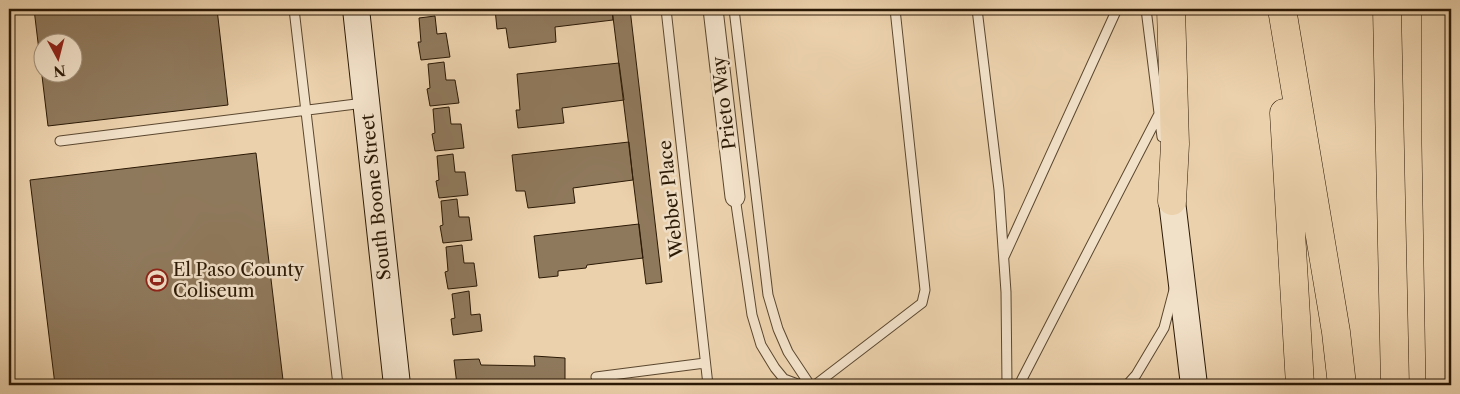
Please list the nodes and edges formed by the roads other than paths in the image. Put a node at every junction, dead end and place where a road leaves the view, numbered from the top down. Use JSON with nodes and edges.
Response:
{"nodes":[{"id":1,"x":294,"y":9,"type":"edge"},
{"id":2,"x":356,"y":9,"type":"edge"},
{"id":3,"x":666,"y":9,"type":"edge"},
{"id":4,"x":713,"y":9,"type":"edge"},
{"id":5,"x":734,"y":9,"type":"edge"},
{"id":6,"x":895,"y":9,"type":"edge"},
{"id":7,"x":977,"y":9,"type":"edge"},
{"id":8,"x":1117,"y":9,"type":"edge"},
{"id":9,"x":1146,"y":9,"type":"edge"},
{"id":10,"x":1171,"y":9,"type":"edge"},
{"id":11,"x":1280,"y":9,"type":"edge"},
{"id":12,"x":1387,"y":9,"type":"edge"},
{"id":13,"x":1436,"y":9,"type":"edge"},
{"id":14,"x":366,"y":103,"type":"junction"},
{"id":15,"x":306,"y":110,"type":"junction"},
{"id":16,"x":1159,"y":114,"type":"junction"},
{"id":17,"x":60,"y":140,"type":"dead end"},
{"id":18,"x":1163,"y":143,"type":"dead end"},
{"id":19,"x":1165,"y":153,"type":"dead end"},
{"id":20,"x":735,"y":197,"type":"joint"},
{"id":21,"x":1172,"y":201,"type":"junction"},
{"id":22,"x":1004,"y":258,"type":"junction"},
{"id":23,"x":1180,"y":265,"type":"junction"},
{"id":24,"x":706,"y":364,"type":"junction"},
{"id":25,"x":596,"y":377,"type":"dead end"},
{"id":26,"x":338,"y":385,"type":"edge"},
{"id":27,"x":397,"y":385,"type":"edge"},
{"id":28,"x":708,"y":385,"type":"edge"},
{"id":29,"x":800,"y":385,"type":"edge"},
{"id":30,"x":810,"y":385,"type":"edge"},
{"id":31,"x":814,"y":385,"type":"edge"},
{"id":32,"x":1007,"y":385,"type":"edge"},
{"id":33,"x":1019,"y":385,"type":"edge"},
{"id":34,"x":1127,"y":385,"type":"edge"},
{"id":35,"x":1194,"y":385,"type":"edge"},
{"id":36,"x":1300,"y":385,"type":"edge"},
{"id":37,"x":1342,"y":385,"type":"edge"},
{"id":38,"x":1395,"y":385,"type":"edge"},
{"id":39,"x":1440,"y":385,"type":"edge"}],
"edges":[{"from":1,"to":15,"type":"lane"},
{"from":2,"to":14,"type":"street","name":"South Boone Street"},
{"from":3,"to":24,"type":"lane","name":"Webber Place"},
{"from":4,"to":20,"type":"street","name":"Prieto Way"},
{"from":5,"to":30,"type":"lane"},
{"from":6,"to":31,"type":"lane"},
{"from":7,"to":22,"type":"lane"},
{"from":8,"to":22,"type":"lane"},
{"from":9,"to":16,"type":"lane"},
{"from":10,"to":21,"type":"highway"},
{"from":11,"to":36,"type":"highway"},
{"from":11,"to":37,"type":"highway"},
{"from":12,"to":38,"type":"highway"},
{"from":13,"to":39,"type":"highway"},
{"from":14,"to":15,"type":"lane"},
{"from":14,"to":27,"type":"street","name":"South Boone Street"},
{"from":15,"to":17,"type":"lane"},
{"from":15,"to":26,"type":"lane"},
{"from":16,"to":18,"type":"lane"},
{"from":16,"to":33,"type":"lane"},
{"from":19,"to":21,"type":"lane"},
{"from":20,"to":29,"type":"lane"},
{"from":21,"to":23,"type":"street"},
{"from":22,"to":32,"type":"lane"},
{"from":23,"to":34,"type":"lane"},
{"from":23,"to":35,"type":"street"},
{"from":24,"to":25,"type":"lane"},
{"from":24,"to":28,"type":"lane","name":"Webber Place"}]}
